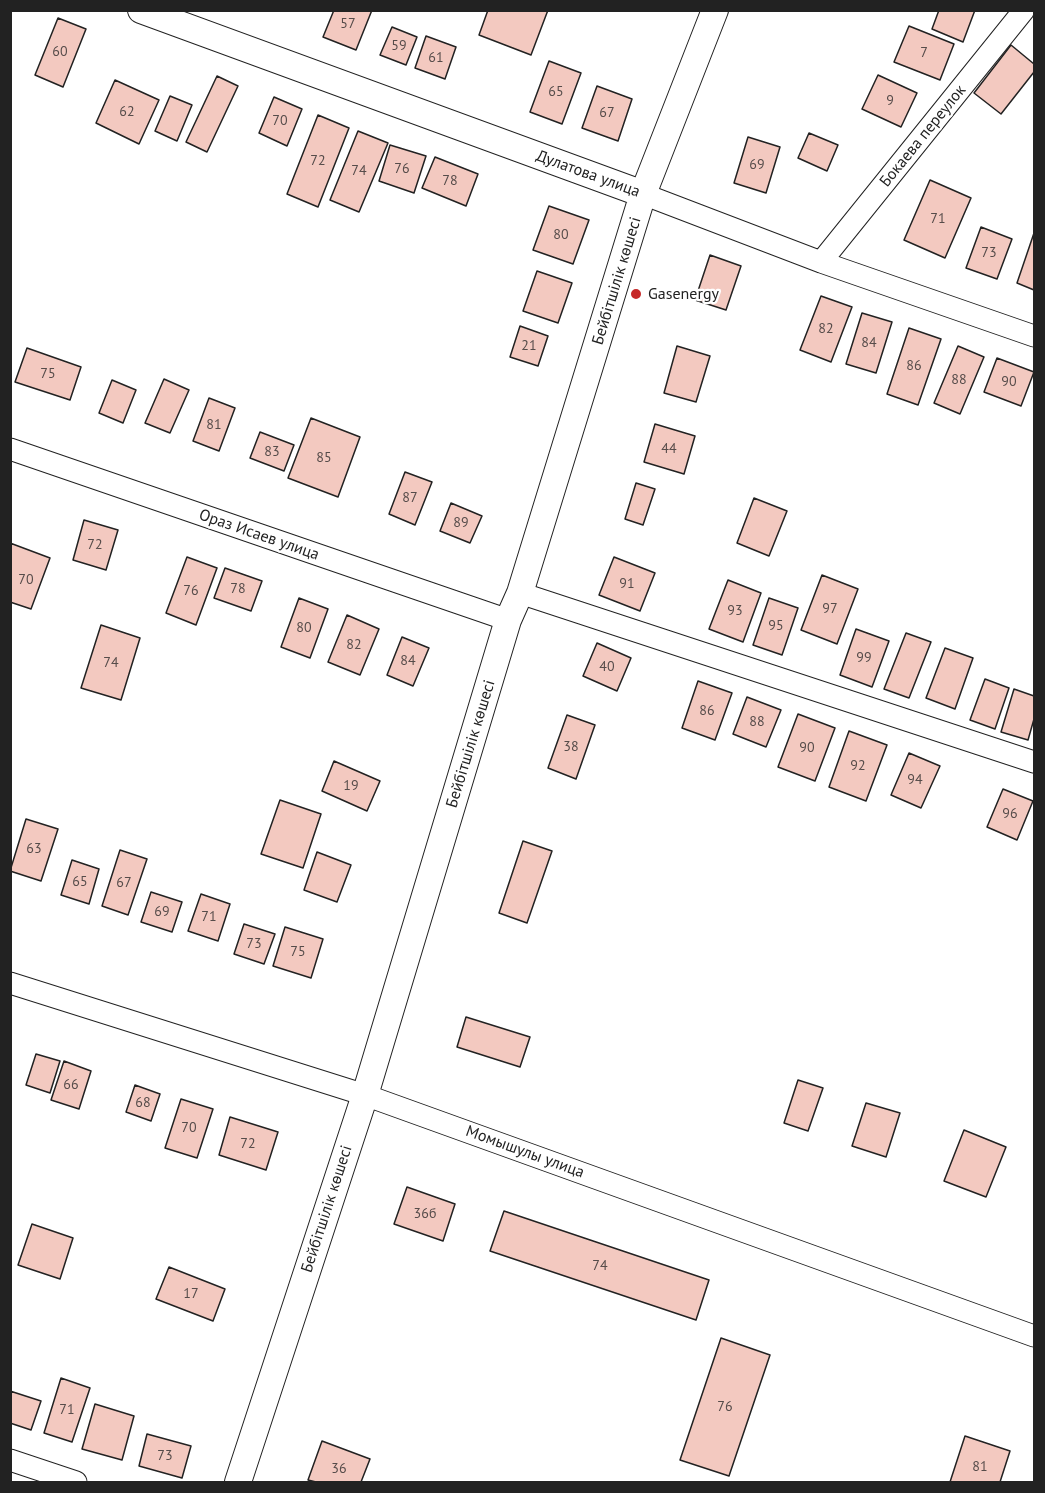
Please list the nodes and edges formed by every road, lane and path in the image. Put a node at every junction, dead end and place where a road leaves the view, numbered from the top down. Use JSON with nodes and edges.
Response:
{"nodes":[{"id":1,"x":141,"y":10,"type":"edge"},
{"id":2,"x":715,"y":10,"type":"edge"},
{"id":3,"x":1024,"y":20,"type":"edge"},
{"id":4,"x":643,"y":194,"type":"junction"},
{"id":5,"x":821,"y":262,"type":"junction"},
{"id":6,"x":1035,"y":336,"type":"edge"},
{"id":7,"x":10,"y":449,"type":"edge"},
{"id":8,"x":520,"y":593,"type":"junction"},
{"id":9,"x":508,"y":620,"type":"junction"},
{"id":10,"x":1035,"y":762,"type":"edge"},
{"id":11,"x":10,"y":983,"type":"edge"},
{"id":12,"x":365,"y":1095,"type":"junction"},
{"id":13,"x":1035,"y":1336,"type":"edge"},
{"id":14,"x":10,"y":1460,"type":"edge"},
{"id":15,"x":76,"y":1482,"type":"edge"},
{"id":16,"x":238,"y":1482,"type":"edge"}],
"edges":[{"from":1,"to":4,"type":"street","name":"Дулатова улица"},
{"from":2,"to":4,"type":"street","name":"Бейбітшілік көшесі"},
{"from":3,"to":5,"type":"street","name":"Бокаева переулок"},
{"from":4,"to":5,"type":"street","name":"Дулатова улица"},
{"from":4,"to":8,"type":"street","name":"Бейбітшілік көшесі"},
{"from":5,"to":6,"type":"street","name":"Дулатова улица"},
{"from":7,"to":9,"type":"street","name":"Ораз Исаев улица"},
{"from":8,"to":9,"type":"street","name":"Бейбітшілік көшесі"},
{"from":8,"to":10,"type":"street"},
{"from":9,"to":12,"type":"street","name":"Бейбітшілік көшесі"},
{"from":11,"to":12,"type":"street","name":"Момышулы улица"},
{"from":12,"to":13,"type":"street","name":"Момышулы улица"},
{"from":12,"to":16,"type":"street","name":"Бейбітшілік көшесі"},
{"from":14,"to":15,"type":"street"}]}
